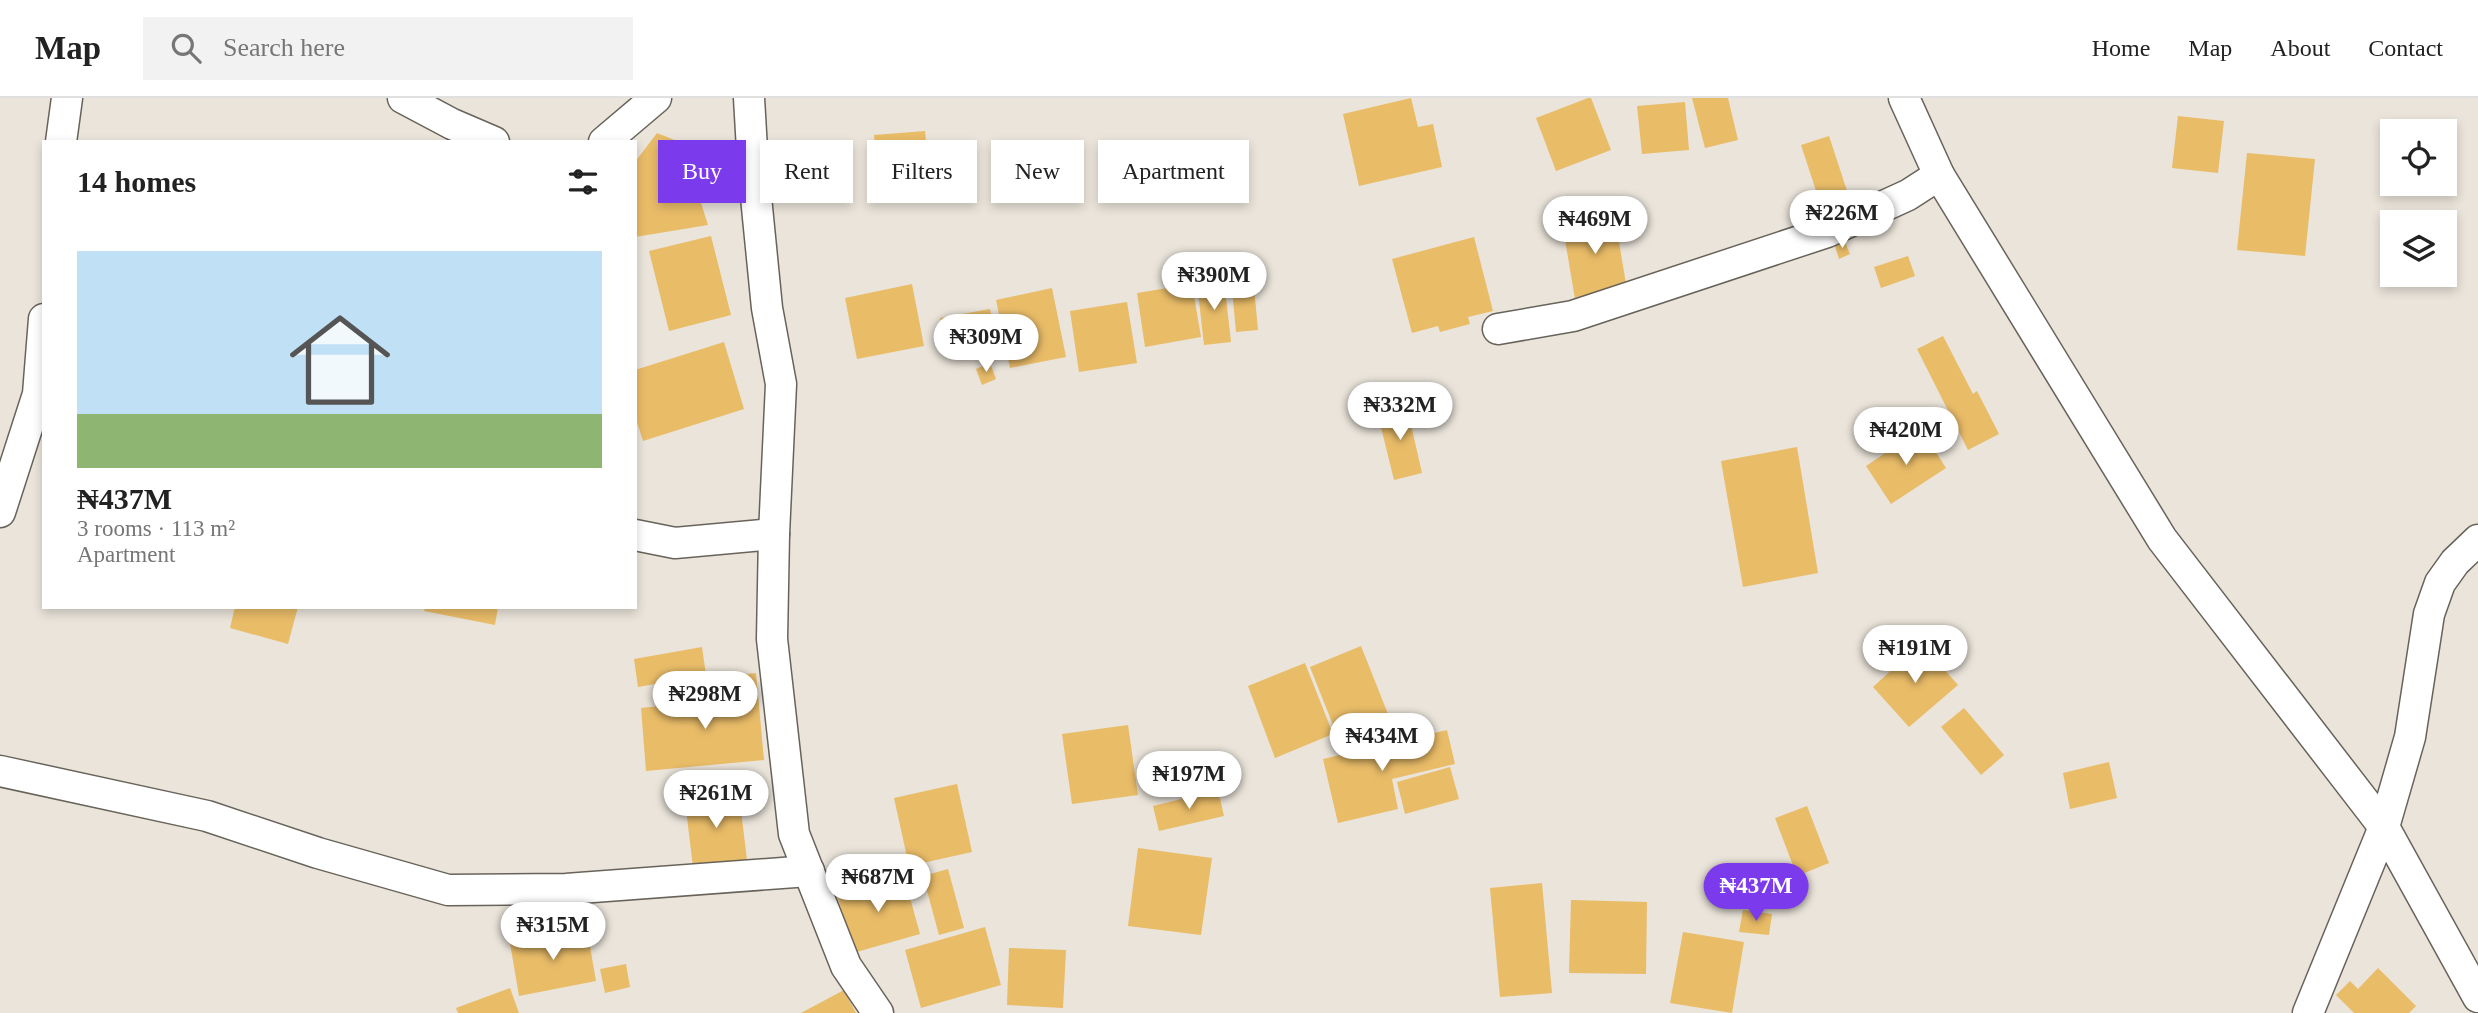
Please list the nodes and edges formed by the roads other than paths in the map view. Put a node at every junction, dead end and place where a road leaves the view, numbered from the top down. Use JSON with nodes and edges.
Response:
{"nodes":[{"id":1,"x":66,"y":98,"type":"edge"},
{"id":2,"x":403,"y":98,"type":"edge"},
{"id":3,"x":656,"y":98,"type":"edge"},
{"id":4,"x":749,"y":98,"type":"edge"},
{"id":5,"x":1904,"y":98,"type":"edge"},
{"id":6,"x":61,"y":140,"type":"edge"},
{"id":7,"x":489,"y":140,"type":"edge"},
{"id":8,"x":606,"y":140,"type":"edge"},
{"id":9,"x":1939,"y":175,"type":"junction"},
{"id":10,"x":1498,"y":329,"type":"dead end"},
{"id":11,"x":42,"y":370,"type":"edge"},
{"id":12,"x":41,"y":395,"type":"edge"},
{"id":13,"x":0,"y":512,"type":"edge"},
{"id":14,"x":774,"y":534,"type":"junction"},
{"id":15,"x":637,"y":535,"type":"edge"},
{"id":16,"x":2478,"y":540,"type":"edge"},
{"id":17,"x":0,"y":771,"type":"edge"},
{"id":18,"x":2384,"y":827,"type":"junction"},
{"id":19,"x":809,"y":872,"type":"junction"},
{"id":20,"x":2478,"y":997,"type":"edge"},
{"id":21,"x":881,"y":1013,"type":"edge"},
{"id":22,"x":2308,"y":1013,"type":"edge"}],
"edges":[{"from":1,"to":6,"type":"street"},
{"from":2,"to":7,"type":"street"},
{"from":3,"to":8,"type":"street"},
{"from":4,"to":14,"type":"street"},
{"from":5,"to":9,"type":"street"},
{"from":9,"to":10,"type":"street"},
{"from":9,"to":18,"type":"street"},
{"from":11,"to":12,"type":"street"},
{"from":12,"to":13,"type":"street"},
{"from":14,"to":15,"type":"street"},
{"from":14,"to":19,"type":"street"},
{"from":16,"to":18,"type":"street"},
{"from":17,"to":19,"type":"street"},
{"from":18,"to":20,"type":"street"},
{"from":18,"to":22,"type":"street"},
{"from":19,"to":21,"type":"street"}]}
